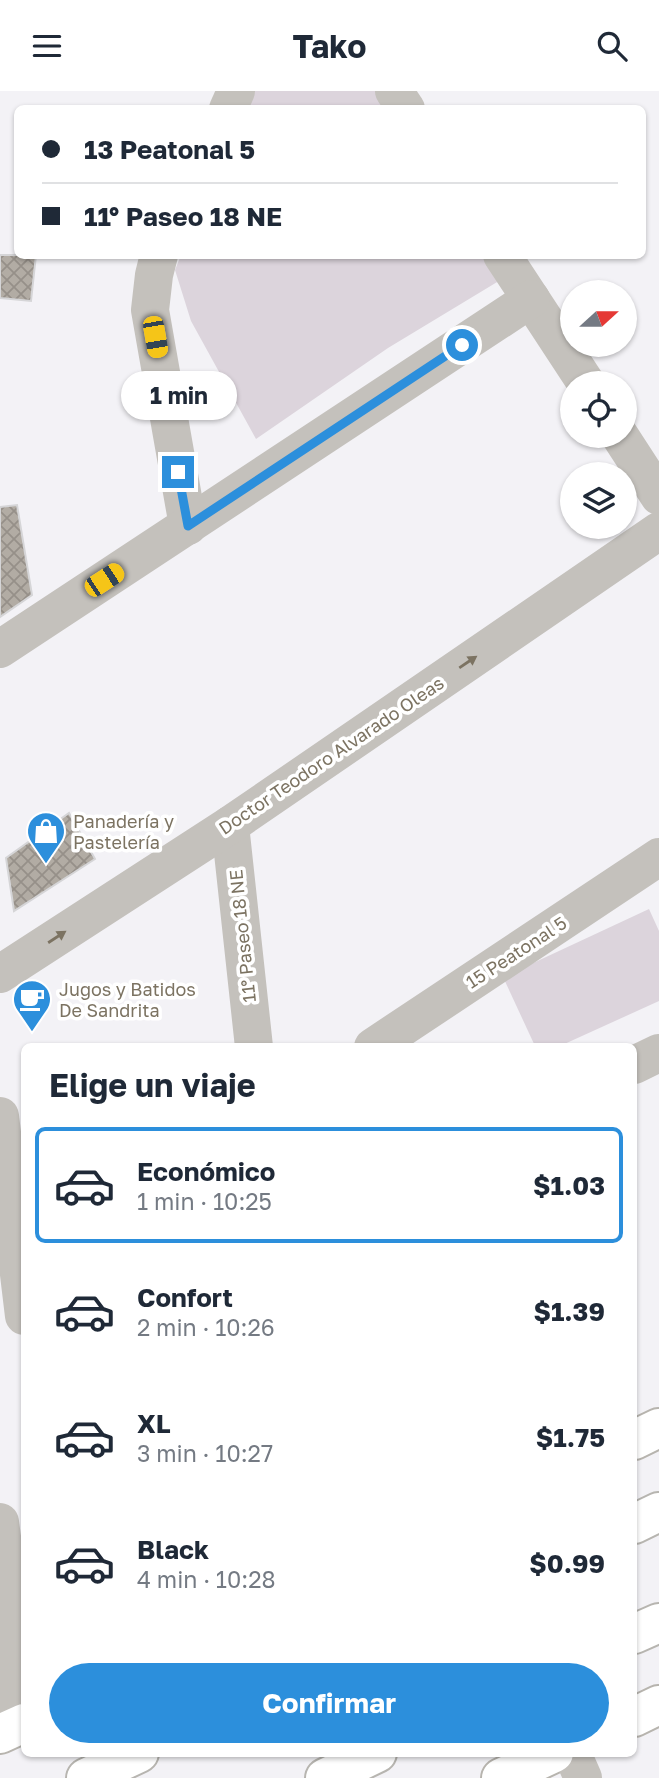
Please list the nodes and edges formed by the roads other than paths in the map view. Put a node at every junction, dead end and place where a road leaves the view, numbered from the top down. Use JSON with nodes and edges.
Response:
{"nodes":[{"id":1,"x":158,"y":259,"type":"edge"},
{"id":2,"x":505,"y":259,"type":"edge"},
{"id":3,"x":531,"y":299,"type":"junction"},
{"id":4,"x":578,"y":371,"type":"edge"},
{"id":5,"x":628,"y":448,"type":"edge"},
{"id":6,"x":659,"y":496,"type":"edge"},
{"id":7,"x":188,"y":526,"type":"junction"},
{"id":8,"x":659,"y":531,"type":"edge"},
{"id":9,"x":0,"y":649,"type":"edge"},
{"id":10,"x":230,"y":825,"type":"junction"},
{"id":11,"x":659,"y":857,"type":"edge"},
{"id":12,"x":0,"y":974,"type":"edge"},
{"id":13,"x":254,"y":1043,"type":"edge"},
{"id":14,"x":379,"y":1043,"type":"edge"},
{"id":15,"x":659,"y":1053,"type":"edge"},
{"id":16,"x":637,"y":1064,"type":"edge"},
{"id":17,"x":0,"y":1116,"type":"edge"},
{"id":18,"x":21,"y":1291,"type":"edge"},
{"id":19,"x":659,"y":1428,"type":"edge"},
{"id":20,"x":637,"y":1439,"type":"edge"},
{"id":21,"x":659,"y":1512,"type":"edge"},
{"id":22,"x":0,"y":1522,"type":"edge"},
{"id":23,"x":637,"y":1523,"type":"edge"},
{"id":24,"x":659,"y":1623,"type":"edge"},
{"id":25,"x":637,"y":1634,"type":"edge"},
{"id":26,"x":659,"y":1705,"type":"edge"},
{"id":27,"x":637,"y":1716,"type":"edge"},
{"id":28,"x":21,"y":1724,"type":"edge"},
{"id":29,"x":0,"y":1726,"type":"edge"},
{"id":30,"x":0,"y":1734,"type":"edge"},
{"id":31,"x":130,"y":1757,"type":"edge"},
{"id":32,"x":369,"y":1757,"type":"edge"},
{"id":33,"x":546,"y":1757,"type":"edge"},
{"id":34,"x":574,"y":1757,"type":"edge"},
{"id":35,"x":86,"y":1778,"type":"edge"},
{"id":36,"x":325,"y":1778,"type":"edge"},
{"id":37,"x":501,"y":1778,"type":"edge"},
{"id":38,"x":583,"y":1778,"type":"edge"}],
"edges":[{"from":1,"to":7,"type":"street"},
{"from":2,"to":3,"type":"street"},
{"from":3,"to":4,"type":"street"},
{"from":3,"to":7,"type":"street"},
{"from":5,"to":6,"type":"street"},
{"from":7,"to":9,"type":"street"},
{"from":10,"to":8,"type":"street","name":"Doctor Teodoro Alvarado Oleas","one_way":true},
{"from":12,"to":10,"type":"street","name":"Doctor Teodoro Alvarado Oleas","one_way":true},
{"from":10,"to":13,"type":"street","name":"11° Paseo 18 NE"},
{"from":11,"to":14,"type":"street","name":"15 Peatonal 5"},
{"from":15,"to":16,"type":"street"},
{"from":17,"to":18,"type":"street"},
{"from":19,"to":20,"type":"main road"},
{"from":21,"to":23,"type":"main road"},
{"from":22,"to":29,"type":"street"},
{"from":24,"to":25,"type":"main road"},
{"from":26,"to":27,"type":"main road"},
{"from":28,"to":30,"type":"main road"},
{"from":31,"to":35,"type":"main road"},
{"from":32,"to":36,"type":"main road"},
{"from":33,"to":37,"type":"main road"},
{"from":34,"to":38,"type":"street"}]}
